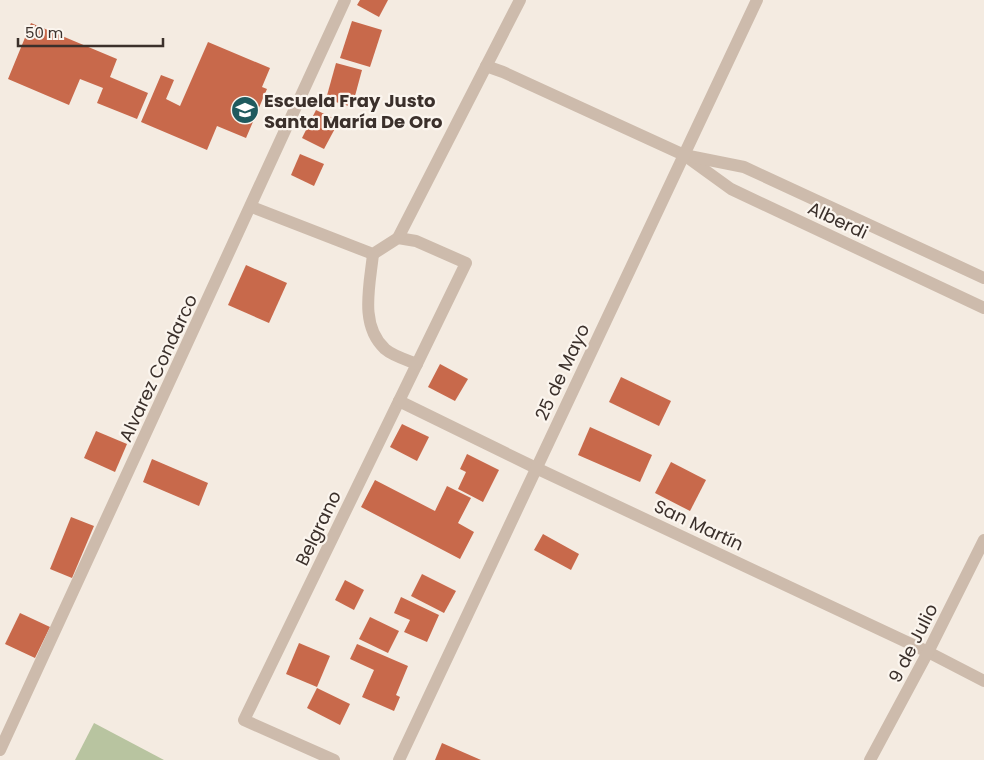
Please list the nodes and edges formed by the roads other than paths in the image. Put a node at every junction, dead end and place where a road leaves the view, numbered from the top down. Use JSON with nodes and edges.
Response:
{"nodes":[{"id":1,"x":345,"y":0,"type":"edge"},
{"id":2,"x":520,"y":0,"type":"edge"},
{"id":3,"x":757,"y":0,"type":"edge"},
{"id":4,"x":486,"y":66,"type":"junction"},
{"id":5,"x":684,"y":155,"type":"junction"},
{"id":6,"x":252,"y":207,"type":"junction"},
{"id":7,"x":398,"y":238,"type":"junction"},
{"id":8,"x":373,"y":254,"type":"junction"},
{"id":9,"x":984,"y":278,"type":"edge"},
{"id":10,"x":984,"y":308,"type":"edge"},
{"id":11,"x":417,"y":364,"type":"junction"},
{"id":12,"x":399,"y":401,"type":"junction"},
{"id":13,"x":536,"y":468,"type":"junction"},
{"id":14,"x":984,"y":540,"type":"edge"},
{"id":15,"x":928,"y":652,"type":"junction"},
{"id":16,"x":984,"y":681,"type":"edge"},
{"id":17,"x":0,"y":750,"type":"edge"},
{"id":18,"x":334,"y":760,"type":"edge"},
{"id":19,"x":399,"y":760,"type":"edge"},
{"id":20,"x":870,"y":760,"type":"edge"}],
"edges":[{"from":1,"to":6,"type":"street","name":"Alvarez Condarco"},
{"from":2,"to":4,"type":"street"},
{"from":3,"to":5,"type":"street","name":"25 de Mayo"},
{"from":4,"to":5,"type":"street","name":"Alberdi"},
{"from":4,"to":7,"type":"street"},
{"from":5,"to":9,"type":"street","name":"Alberdi"},
{"from":5,"to":10,"type":"street","name":"Alberdi"},
{"from":5,"to":13,"type":"street","name":"25 de Mayo"},
{"from":6,"to":8,"type":"street"},
{"from":6,"to":17,"type":"street","name":"Alvarez Condarco"},
{"from":7,"to":8,"type":"street"},
{"from":7,"to":11,"type":"street","name":"Belgrano"},
{"from":8,"to":11,"type":"street"},
{"from":11,"to":12,"type":"street","name":"Belgrano"},
{"from":12,"to":13,"type":"street","name":"San Martín"},
{"from":12,"to":18,"type":"street","name":"Belgrano"},
{"from":13,"to":15,"type":"street","name":"San Martín"},
{"from":13,"to":19,"type":"street","name":"25 de Mayo"},
{"from":14,"to":15,"type":"street","name":"9 de Julio"},
{"from":15,"to":16,"type":"street","name":"San Martín"},
{"from":15,"to":20,"type":"street","name":"9 de Julio"}]}
